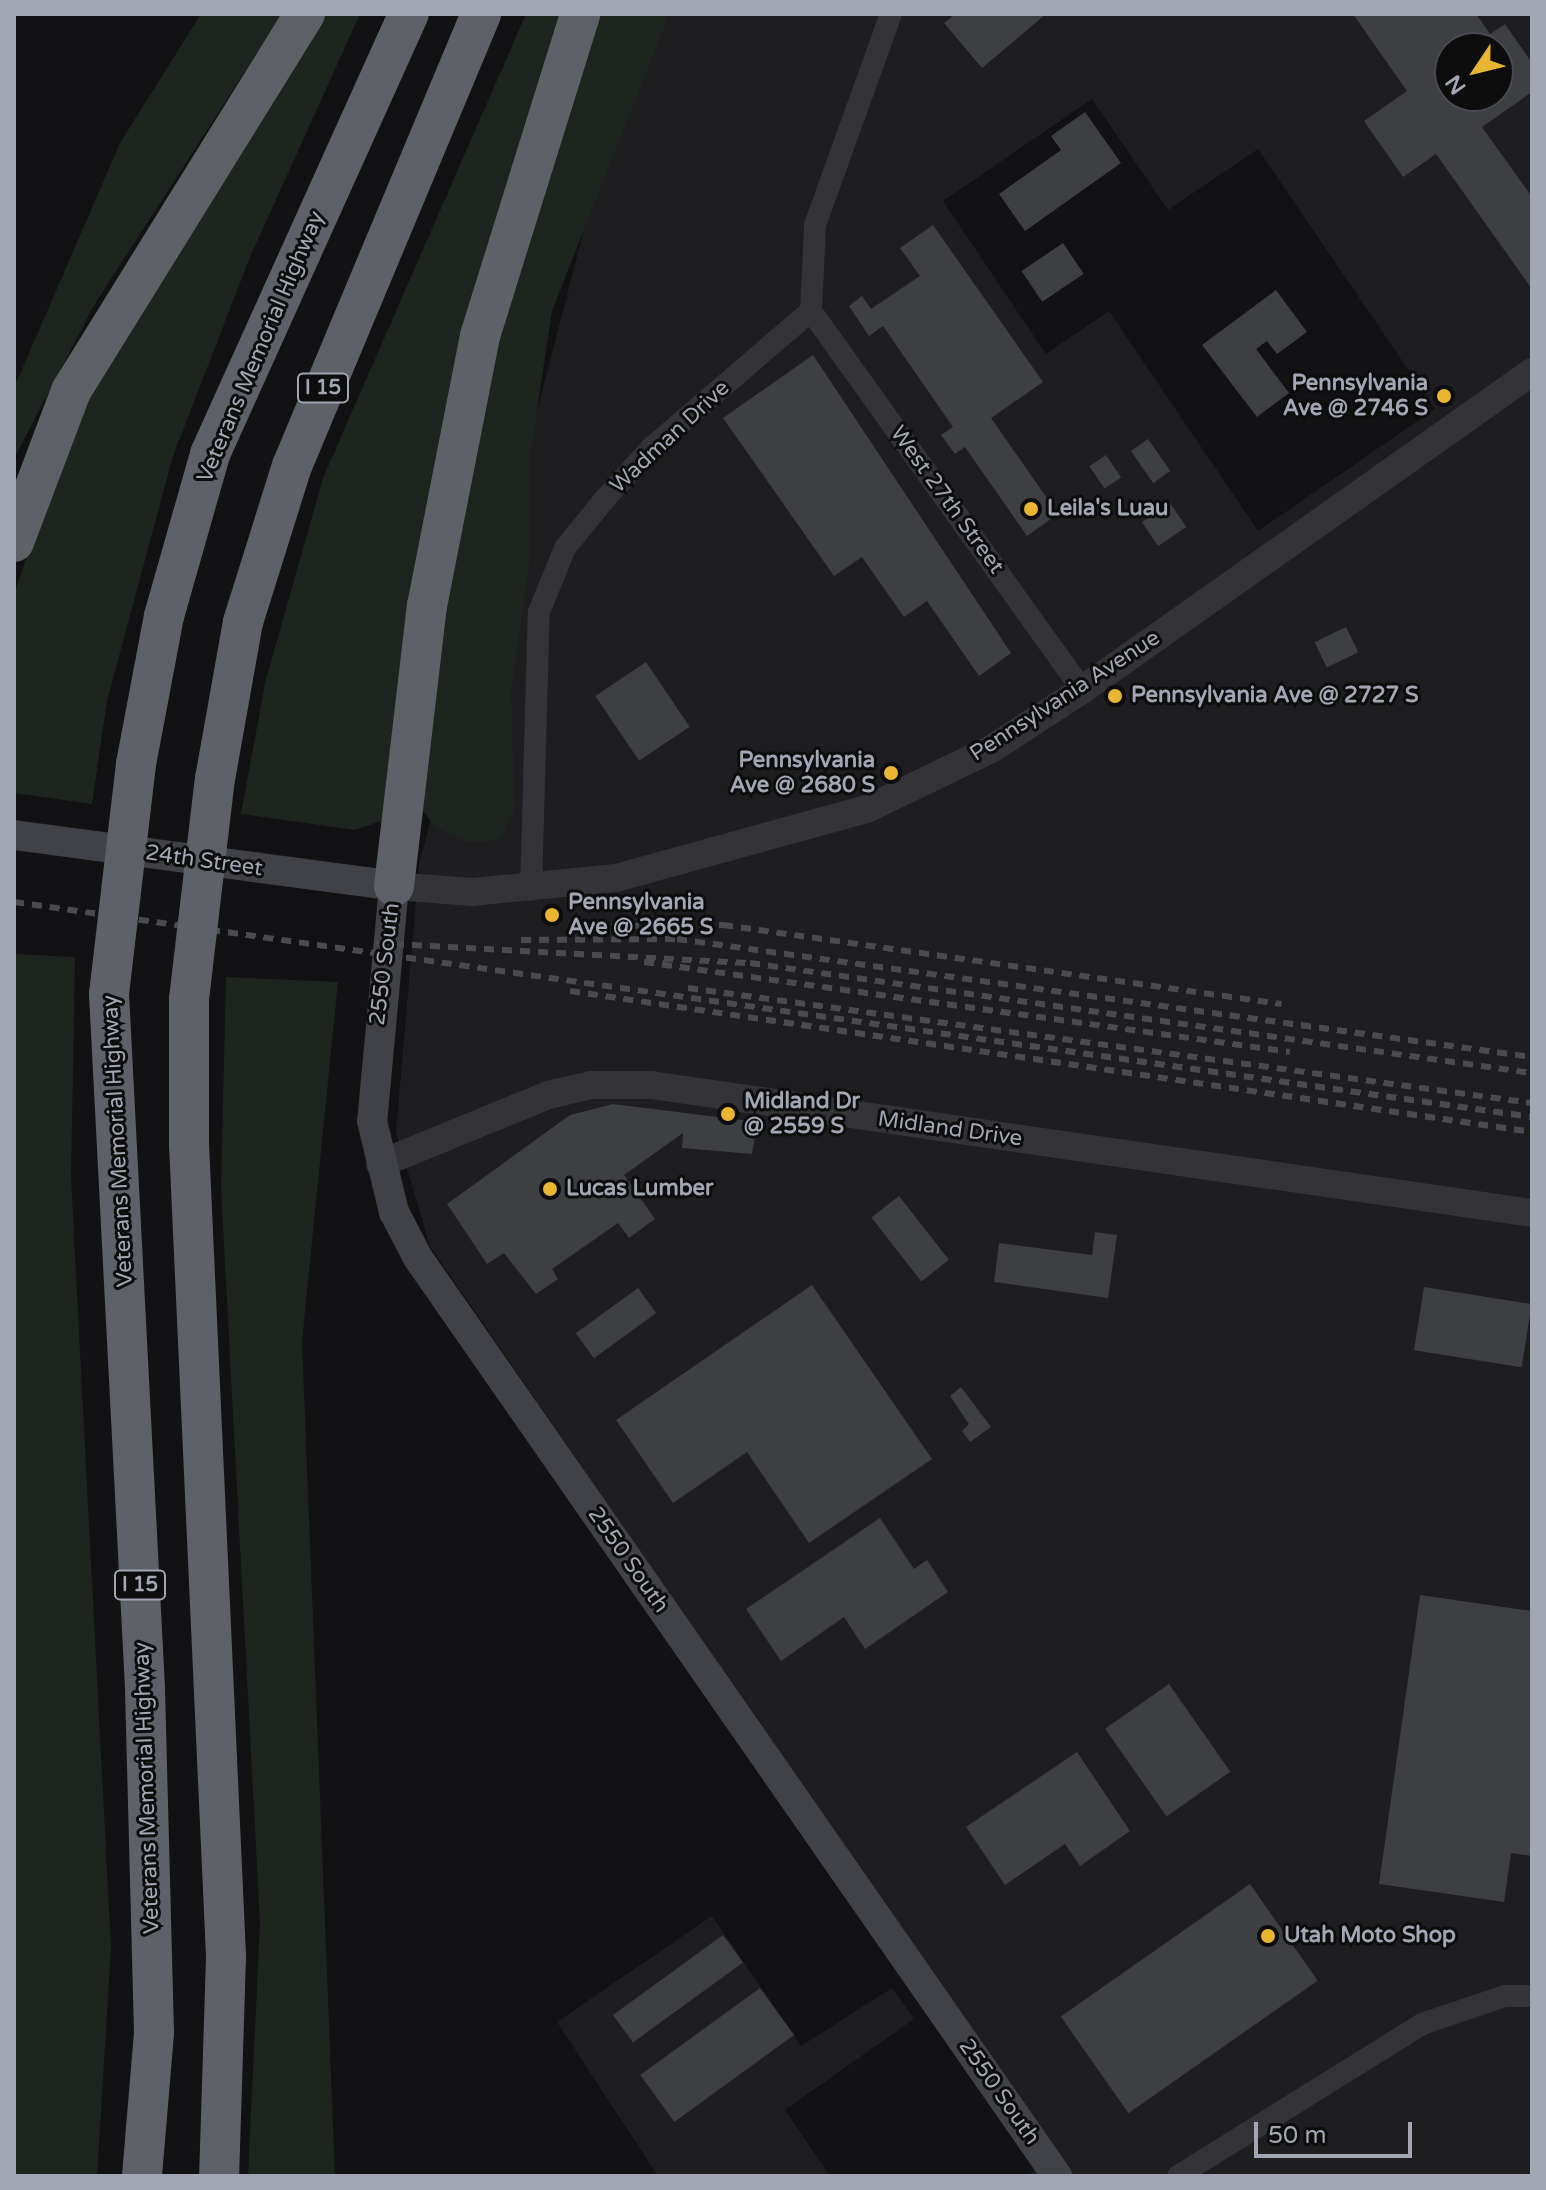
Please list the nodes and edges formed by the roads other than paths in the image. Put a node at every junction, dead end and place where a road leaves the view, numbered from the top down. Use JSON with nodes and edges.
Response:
{"nodes":[{"id":1,"x":305,"y":14,"type":"edge"},
{"id":2,"x":409,"y":14,"type":"edge"},
{"id":3,"x":481,"y":14,"type":"edge"},
{"id":4,"x":580,"y":14,"type":"edge"},
{"id":5,"x":891,"y":14,"type":"edge"},
{"id":6,"x":811,"y":311,"type":"junction"},
{"id":7,"x":1532,"y":372,"type":"edge"},
{"id":8,"x":14,"y":542,"type":"edge"},
{"id":9,"x":1082,"y":690,"type":"junction"},
{"id":10,"x":14,"y":835,"type":"edge"},
{"id":11,"x":394,"y":886,"type":"junction"},
{"id":12,"x":531,"y":890,"type":"junction"},
{"id":13,"x":380,"y":1164,"type":"junction"},
{"id":14,"x":1532,"y":1213,"type":"edge"},
{"id":15,"x":1532,"y":1996,"type":"edge"},
{"id":16,"x":142,"y":2176,"type":"edge"},
{"id":17,"x":219,"y":2176,"type":"edge"},
{"id":18,"x":1057,"y":2176,"type":"edge"},
{"id":19,"x":1178,"y":2176,"type":"edge"}],
"edges":[{"from":1,"to":8,"type":"highway"},
{"from":2,"to":16,"type":"highway","name":"Veterans Memorial Highway","number":"I 15","bridge":true},
{"from":3,"to":17,"type":"highway","number":"I 15","bridge":true},
{"from":4,"to":11,"type":"highway"},
{"from":5,"to":6,"type":"street"},
{"from":6,"to":9,"type":"street","name":"West 27th Street"},
{"from":6,"to":12,"type":"street","name":"Wadman Drive"},
{"from":7,"to":9,"type":"street","name":"Pennsylvania Avenue"},
{"from":9,"to":12,"type":"street","name":"Pennsylvania Avenue"},
{"from":10,"to":11,"type":"main road","name":"24th Street"},
{"from":11,"to":12,"type":"street","name":"Pennsylvania Avenue"},
{"from":11,"to":13,"type":"main road","name":"2550 South"},
{"from":13,"to":14,"type":"street","name":"Midland Drive"},
{"from":13,"to":18,"type":"main road","name":"2550 South"},
{"from":15,"to":19,"type":"street"}]}
